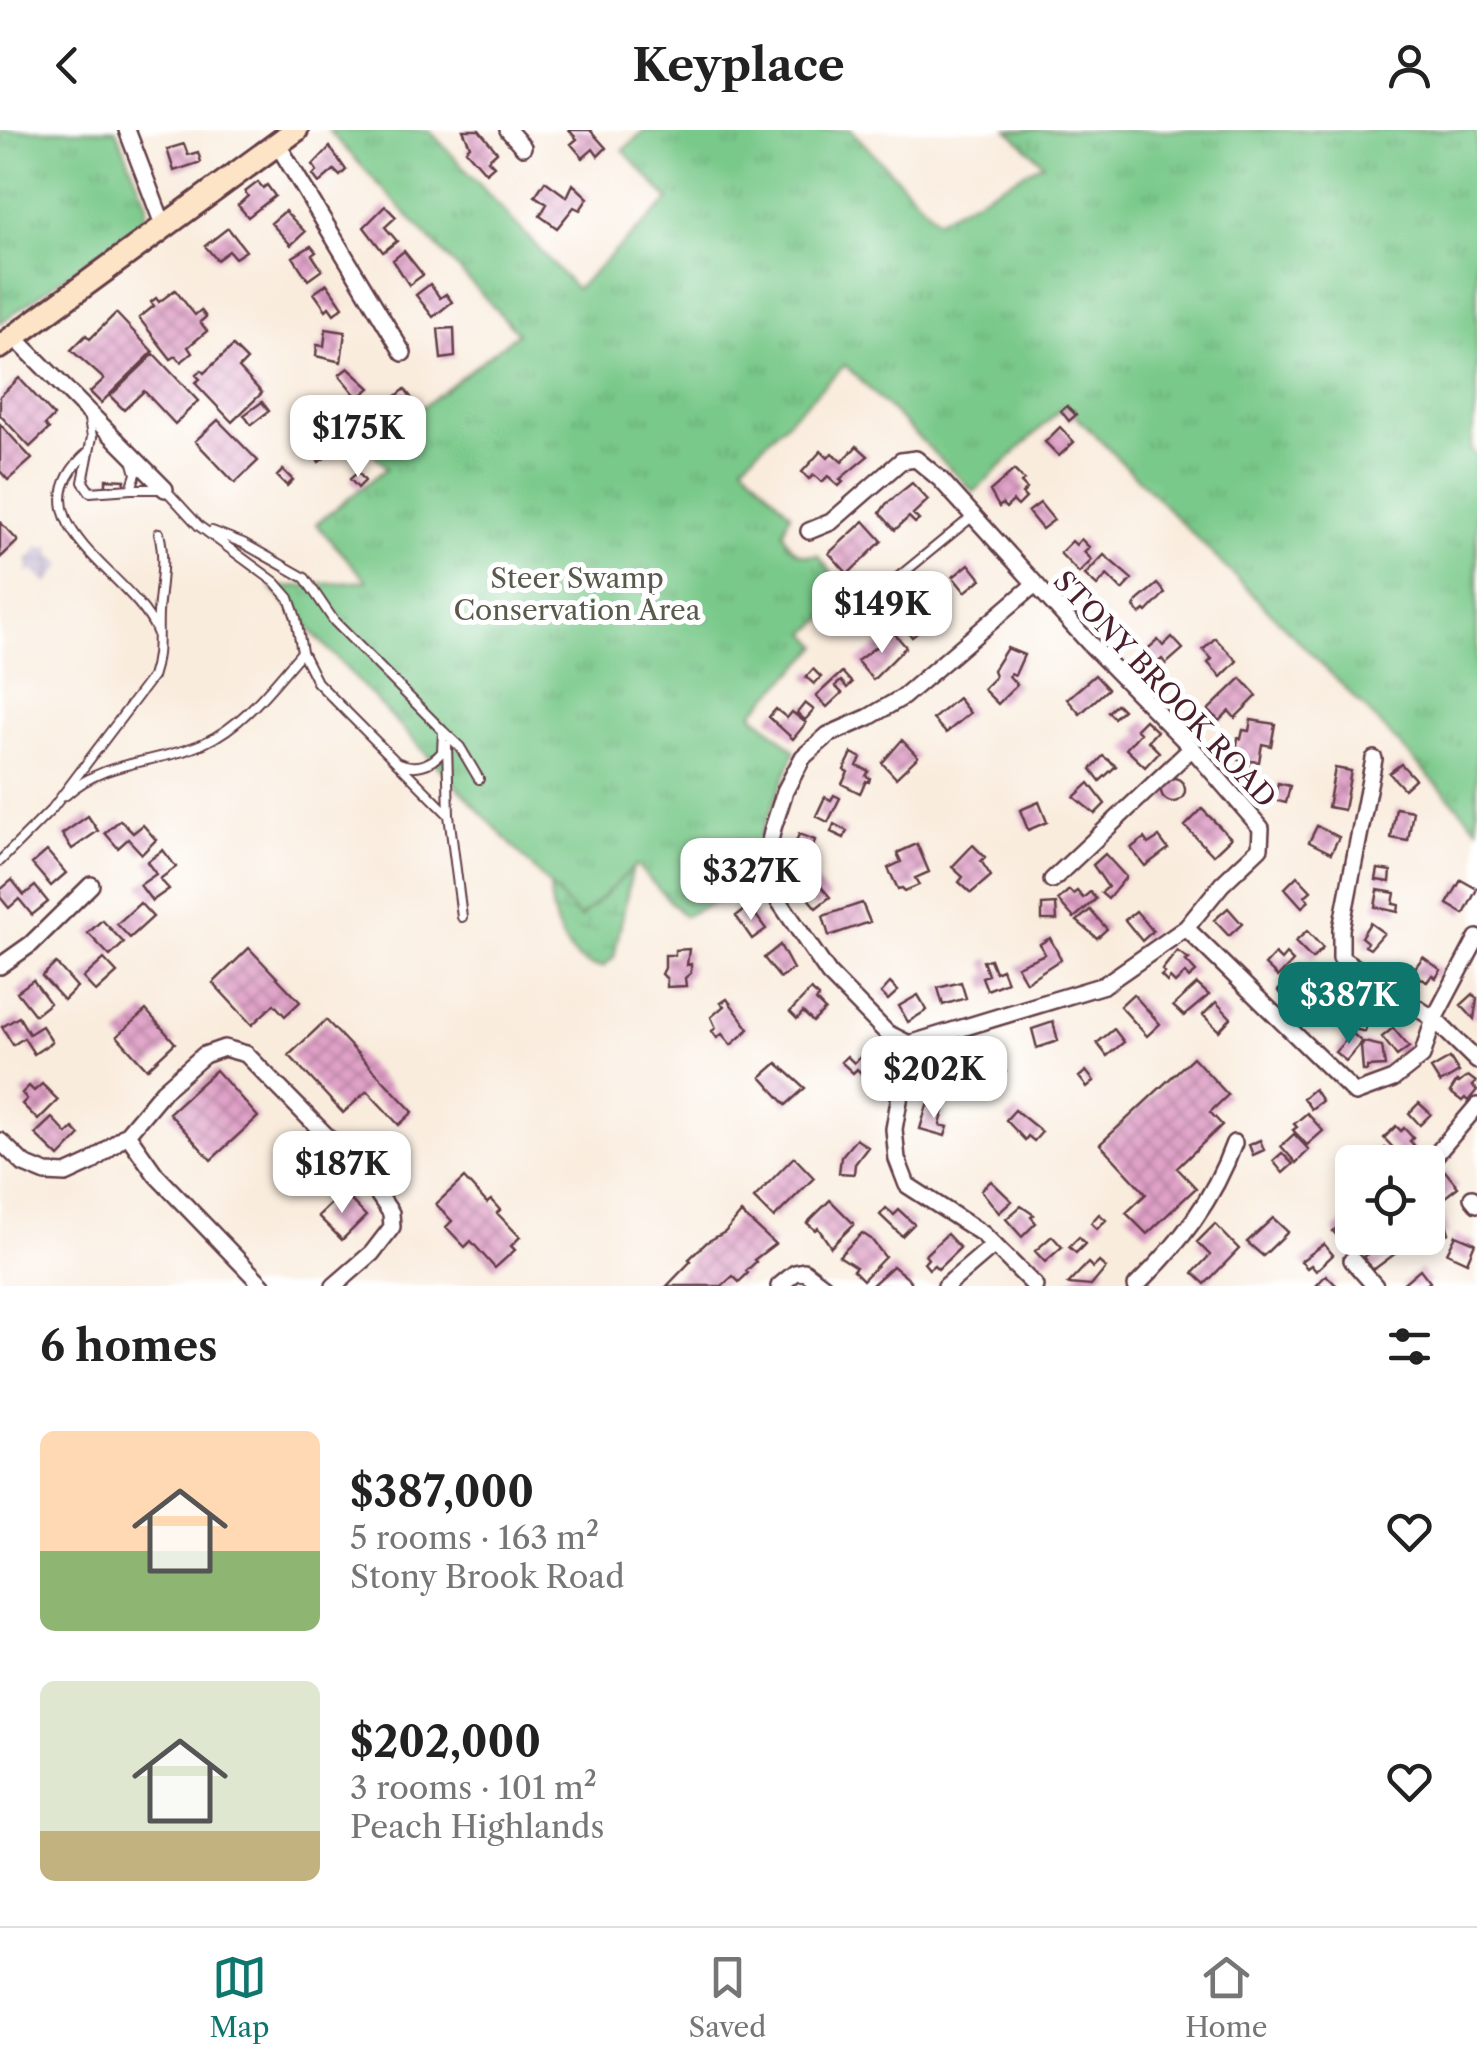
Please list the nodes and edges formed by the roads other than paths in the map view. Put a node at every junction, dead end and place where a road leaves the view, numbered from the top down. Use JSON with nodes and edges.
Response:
{"nodes":[{"id":1,"x":127,"y":130,"type":"edge"},
{"id":2,"x":508,"y":130,"type":"edge"},
{"id":3,"x":287,"y":138,"type":"edge"},
{"id":4,"x":523,"y":147,"type":"dead end"},
{"id":5,"x":164,"y":227,"type":"junction"},
{"id":6,"x":7,"y":342,"type":"edge"},
{"id":7,"x":404,"y":353,"type":"dead end"},
{"id":8,"x":84,"y":405,"type":"junction"},
{"id":9,"x":88,"y":452,"type":"junction"},
{"id":10,"x":130,"y":452,"type":"junction"},
{"id":11,"x":131,"y":489,"type":"junction"},
{"id":12,"x":164,"y":489,"type":"junction"},
{"id":13,"x":973,"y":516,"type":"junction"},
{"id":14,"x":199,"y":526,"type":"junction"},
{"id":15,"x":810,"y":531,"type":"dead end"},
{"id":16,"x":159,"y":533,"type":"dead end"},
{"id":17,"x":1035,"y":584,"type":"junction"},
{"id":18,"x":885,"y":588,"type":"dead end"},
{"id":19,"x":159,"y":636,"type":"junction"},
{"id":20,"x":302,"y":652,"type":"junction"},
{"id":21,"x":443,"y":731,"type":"junction"},
{"id":22,"x":1192,"y":748,"type":"junction"},
{"id":23,"x":1374,"y":759,"type":"dead end"},
{"id":24,"x":394,"y":761,"type":"junction"},
{"id":25,"x":479,"y":779,"type":"dead end"},
{"id":26,"x":52,"y":809,"type":"junction"},
{"id":27,"x":450,"y":815,"type":"junction"},
{"id":28,"x":0,"y":861,"type":"edge"},
{"id":29,"x":1052,"y":880,"type":"dead end"},
{"id":30,"x":91,"y":885,"type":"dead end"},
{"id":31,"x":462,"y":916,"type":"dead end"},
{"id":32,"x":1186,"y":928,"type":"junction"},
{"id":33,"x":1477,"y":938,"type":"edge"},
{"id":34,"x":0,"y":966,"type":"edge"},
{"id":35,"x":1434,"y":1019,"type":"junction"},
{"id":36,"x":910,"y":1044,"type":"junction"},
{"id":37,"x":1477,"y":1061,"type":"edge"},
{"id":38,"x":1477,"y":1106,"type":"edge"},
{"id":39,"x":127,"y":1134,"type":"junction"},
{"id":40,"x":0,"y":1141,"type":"edge"},
{"id":41,"x":1234,"y":1143,"type":"dead end"},
{"id":42,"x":1444,"y":1145,"type":"edge"},
{"id":43,"x":994,"y":1245,"type":"junction"},
{"id":44,"x":1352,"y":1260,"type":"dead end"},
{"id":45,"x":262,"y":1286,"type":"edge"},
{"id":46,"x":334,"y":1286,"type":"edge"},
{"id":47,"x":778,"y":1286,"type":"edge"},
{"id":48,"x":824,"y":1286,"type":"edge"},
{"id":49,"x":946,"y":1286,"type":"edge"},
{"id":50,"x":1035,"y":1286,"type":"edge"},
{"id":51,"x":1136,"y":1286,"type":"edge"},
{"id":52,"x":1375,"y":1286,"type":"edge"}],
"edges":[{"from":1,"to":5,"type":"street"},
{"from":2,"to":4,"type":"street"},
{"from":3,"to":5,"type":"street"},
{"from":3,"to":7,"type":"street"},
{"from":5,"to":6,"type":"street"},
{"from":6,"to":8,"type":"street"},
{"from":8,"to":9,"type":"lane"},
{"from":8,"to":10,"type":"street"},
{"from":9,"to":11,"type":"lane"},
{"from":9,"to":19,"type":"lane"},
{"from":10,"to":11,"type":"lane"},
{"from":10,"to":12,"type":"street"},
{"from":11,"to":12,"type":"lane"},
{"from":12,"to":14,"type":"lane"},
{"from":13,"to":15,"type":"street","name":"STONY BROOK ROAD"},
{"from":13,"to":17,"type":"street","name":"STONY BROOK ROAD"},
{"from":13,"to":18,"type":"lane"},
{"from":14,"to":20,"type":"lane"},
{"from":14,"to":21,"type":"lane"},
{"from":16,"to":19,"type":"lane"},
{"from":17,"to":22,"type":"street","name":"STONY BROOK ROAD"},
{"from":17,"to":36,"type":"street"},
{"from":19,"to":26,"type":"lane"},
{"from":20,"to":24,"type":"lane"},
{"from":20,"to":26,"type":"lane"},
{"from":21,"to":24,"type":"lane"},
{"from":21,"to":25,"type":"lane"},
{"from":21,"to":27,"type":"lane"},
{"from":22,"to":29,"type":"street"},
{"from":22,"to":32,"type":"street","name":"STONY BROOK ROAD"},
{"from":23,"to":35,"type":"street"},
{"from":24,"to":27,"type":"lane"},
{"from":26,"to":28,"type":"lane"},
{"from":27,"to":31,"type":"lane"},
{"from":30,"to":34,"type":"street"},
{"from":32,"to":35,"type":"street"},
{"from":32,"to":36,"type":"street","name":"STONY BROOK ROAD"},
{"from":33,"to":35,"type":"street"},
{"from":35,"to":37,"type":"street"},
{"from":36,"to":43,"type":"street"},
{"from":38,"to":42,"type":"street"},
{"from":39,"to":40,"type":"street"},
{"from":39,"to":45,"type":"street"},
{"from":39,"to":46,"type":"street"},
{"from":41,"to":51,"type":"street"},
{"from":43,"to":49,"type":"street"},
{"from":43,"to":50,"type":"street"},
{"from":44,"to":52,"type":"street"},
{"from":47,"to":48,"type":"street"}]}
